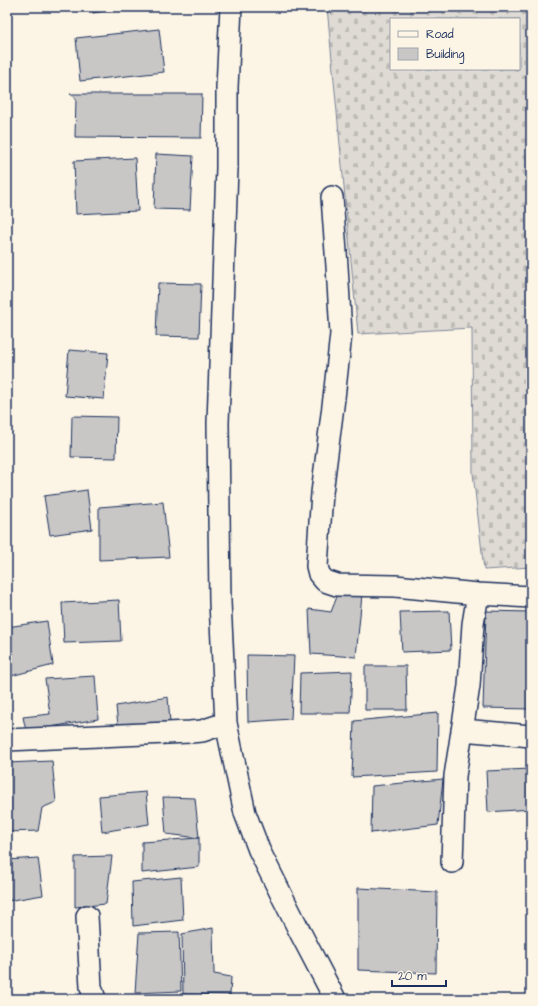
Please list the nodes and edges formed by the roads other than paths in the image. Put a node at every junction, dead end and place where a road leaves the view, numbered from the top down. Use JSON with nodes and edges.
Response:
{"nodes":[{"id":1,"x":231,"y":7,"type":"edge"},
{"id":2,"x":332,"y":197,"type":"dead end"},
{"id":3,"x":478,"y":594,"type":"junction"},
{"id":4,"x":531,"y":597,"type":"edge"},
{"id":5,"x":226,"y":722,"type":"junction"},
{"id":6,"x":462,"y":730,"type":"junction"},
{"id":7,"x":531,"y":736,"type":"edge"},
{"id":8,"x":7,"y":740,"type":"edge"},
{"id":9,"x":452,"y":862,"type":"dead end"},
{"id":10,"x":87,"y":916,"type":"dead end"},
{"id":11,"x":95,"y":999,"type":"edge"},
{"id":12,"x":335,"y":999,"type":"edge"}],
"edges":[{"from":1,"to":5,"type":"street"},
{"from":2,"to":3,"type":"street"},
{"from":3,"to":4,"type":"street"},
{"from":3,"to":6,"type":"street"},
{"from":5,"to":8,"type":"street"},
{"from":5,"to":12,"type":"street"},
{"from":6,"to":7,"type":"street"},
{"from":6,"to":9,"type":"street"},
{"from":10,"to":11,"type":"street"}]}
